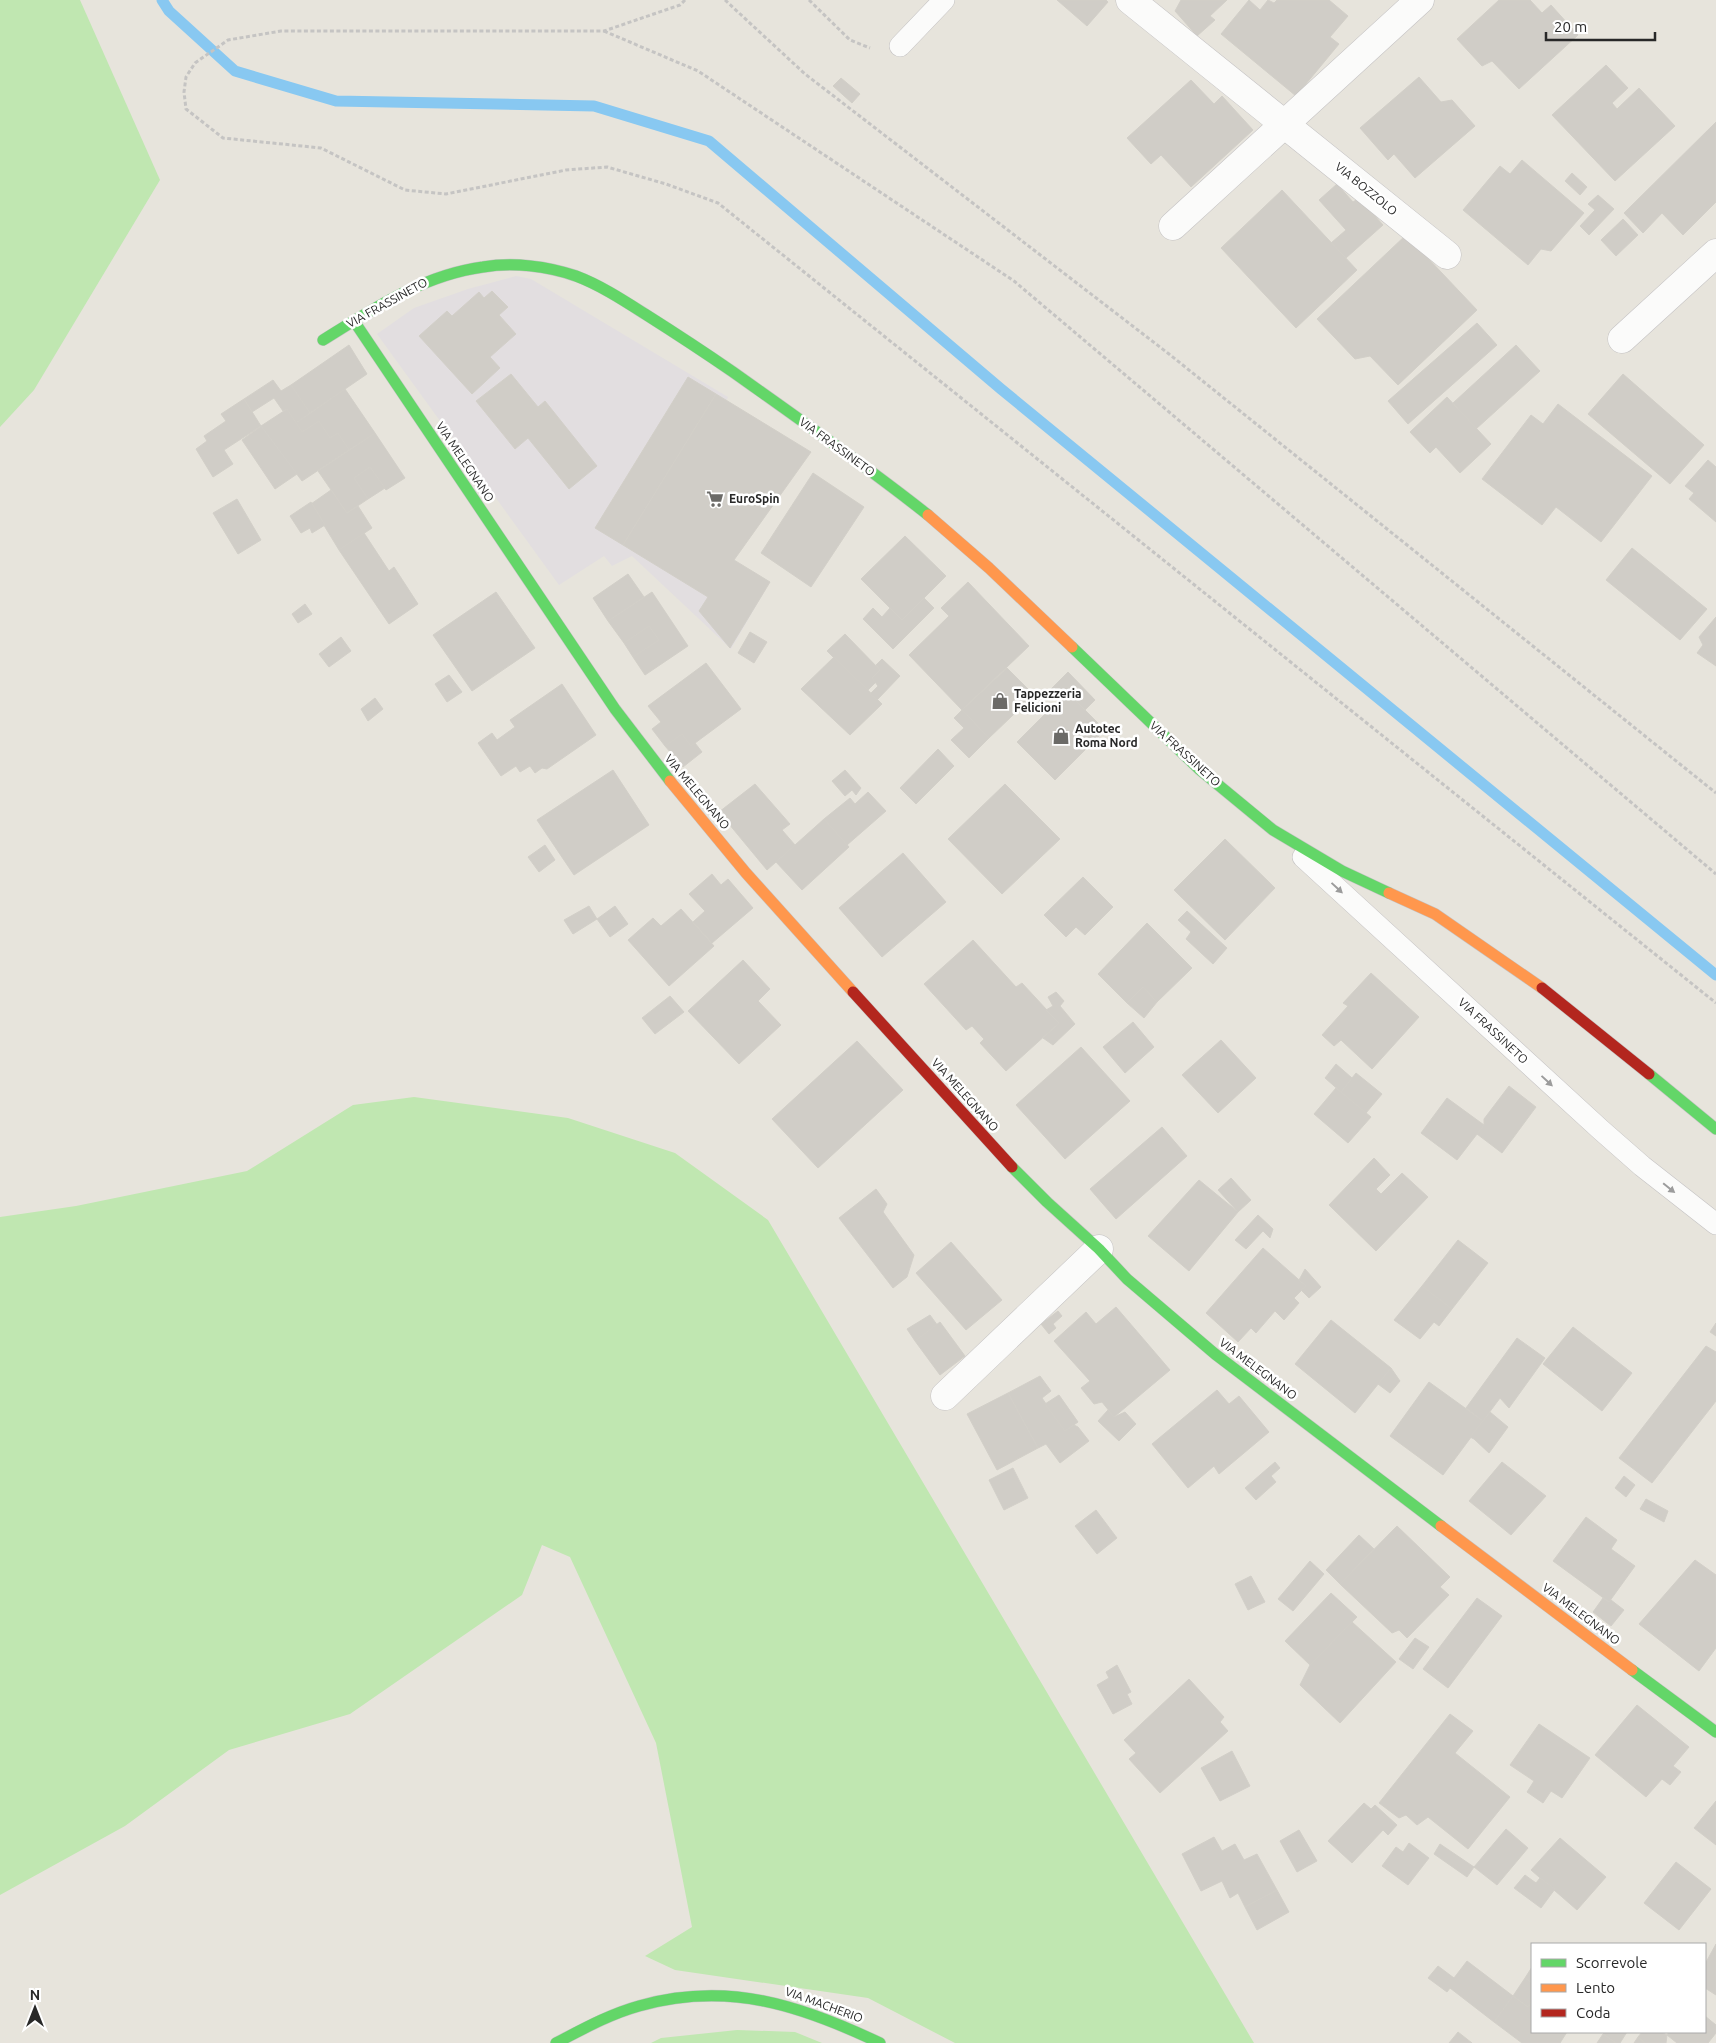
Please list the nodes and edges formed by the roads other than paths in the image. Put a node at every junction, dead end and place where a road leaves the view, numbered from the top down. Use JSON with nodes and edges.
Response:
{"nodes":[{"id":1,"x":944,"y":0,"type":"edge"},
{"id":2,"x":1130,"y":0,"type":"edge"},
{"id":3,"x":1420,"y":0,"type":"edge"},
{"id":4,"x":900,"y":46,"type":"road end"},
{"id":5,"x":1284,"y":124,"type":"junction"},
{"id":6,"x":1172,"y":226,"type":"dead end"},
{"id":7,"x":1716,"y":253,"type":"edge"},
{"id":8,"x":1447,"y":255,"type":"dead end"},
{"id":9,"x":354,"y":321,"type":"junction"},
{"id":10,"x":1622,"y":338,"type":"dead end"},
{"id":11,"x":323,"y":340,"type":"dead end"},
{"id":12,"x":1275,"y":832,"type":"junction"},
{"id":13,"x":1716,"y":1129,"type":"edge"},
{"id":14,"x":1716,"y":1224,"type":"edge"},
{"id":15,"x":1099,"y":1249,"type":"junction"},
{"id":16,"x":945,"y":1396,"type":"dead end"},
{"id":17,"x":1716,"y":1732,"type":"edge"},
{"id":18,"x":556,"y":2043,"type":"edge"},
{"id":19,"x":880,"y":2043,"type":"edge"}],
"edges":[{"from":1,"to":4,"type":"lane"},
{"from":2,"to":5,"type":"street","name":"VIA BOZZOLO"},
{"from":3,"to":5,"type":"street"},
{"from":5,"to":6,"type":"street"},
{"from":5,"to":8,"type":"street","name":"VIA BOZZOLO"},
{"from":7,"to":10,"type":"street"},
{"from":9,"to":11,"type":"street","name":"VIA FRASSINETO"},
{"from":9,"to":12,"type":"street","name":"VIA FRASSINETO"},
{"from":9,"to":15,"type":"street","name":"VIA MELEGNANO"},
{"from":12,"to":13,"type":"street","name":"VIA FRASSINETO"},
{"from":12,"to":14,"type":"lane","name":"VIA FRASSINETO","one_way":true},
{"from":15,"to":16,"type":"street"},
{"from":15,"to":17,"type":"street","name":"VIA MELEGNANO"},
{"from":18,"to":19,"type":"street","name":"VIA MACHERIO"}]}
